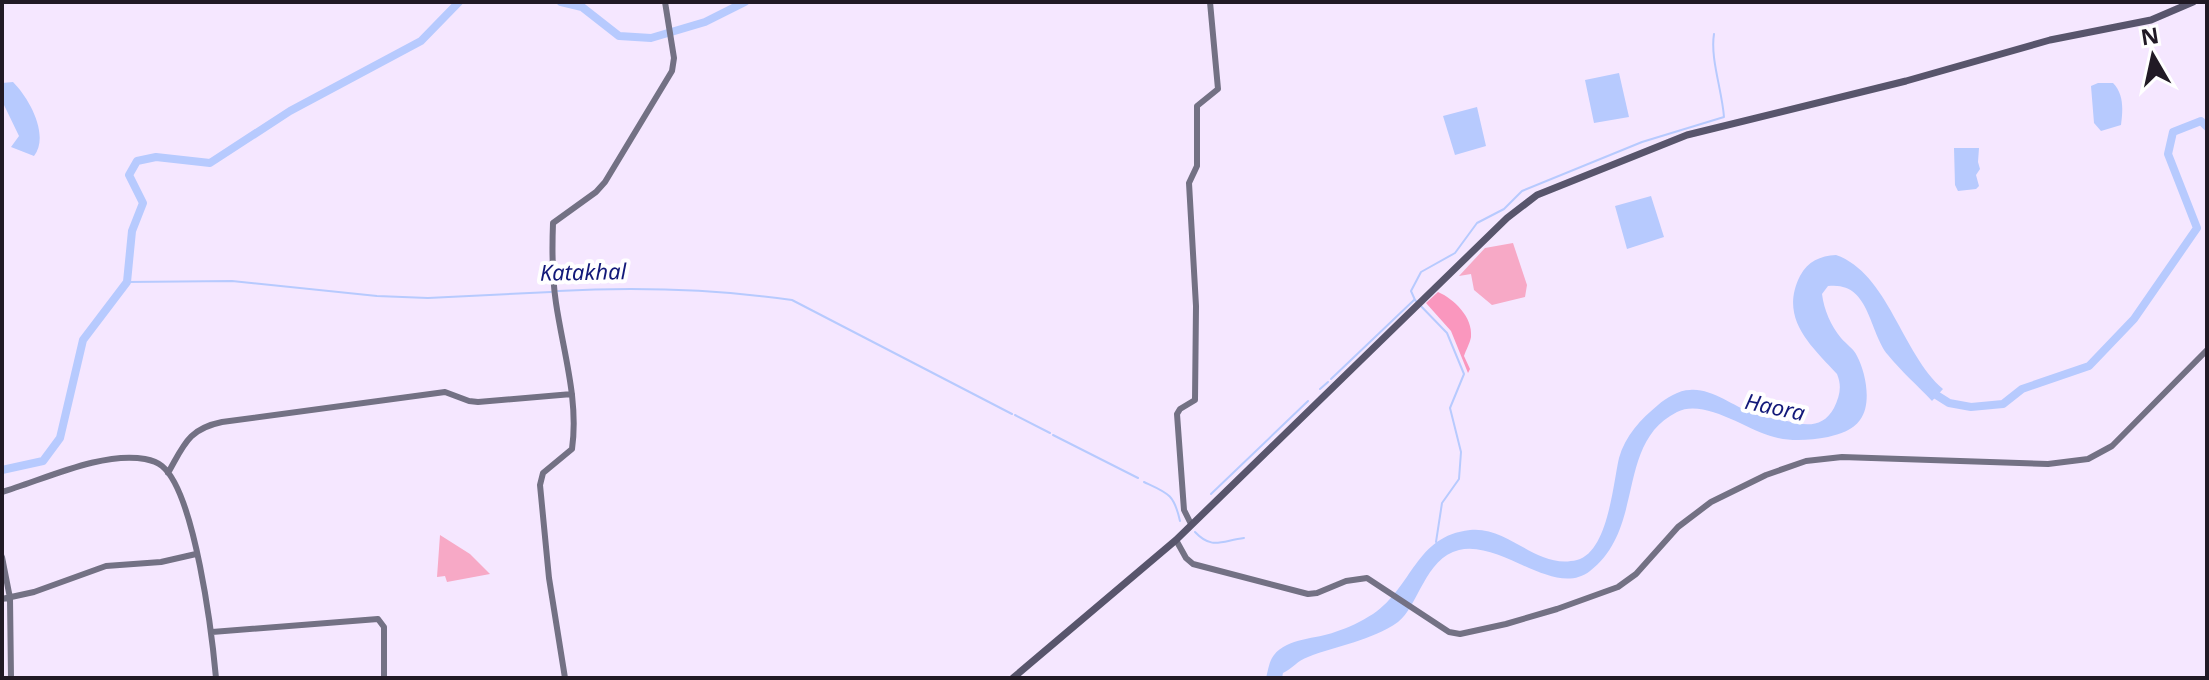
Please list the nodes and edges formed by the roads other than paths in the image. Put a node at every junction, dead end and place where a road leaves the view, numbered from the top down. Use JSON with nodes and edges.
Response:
{"nodes":[{"id":1,"x":665,"y":2,"type":"edge"},
{"id":2,"x":1210,"y":2,"type":"edge"},
{"id":3,"x":2193,"y":2,"type":"edge"},
{"id":4,"x":2207,"y":350,"type":"edge"},
{"id":5,"x":572,"y":394,"type":"junction"},
{"id":6,"x":168,"y":473,"type":"junction"},
{"id":7,"x":2,"y":492,"type":"edge"},
{"id":8,"x":1191,"y":524,"type":"junction"},
{"id":9,"x":1176,"y":540,"type":"junction"},
{"id":10,"x":196,"y":554,"type":"junction"},
{"id":11,"x":2,"y":557,"type":"edge"},
{"id":12,"x":10,"y":598,"type":"junction"},
{"id":13,"x":2,"y":599,"type":"edge"},
{"id":14,"x":212,"y":632,"type":"junction"},
{"id":15,"x":11,"y":678,"type":"edge"},
{"id":16,"x":216,"y":678,"type":"edge"},
{"id":17,"x":384,"y":678,"type":"edge"},
{"id":18,"x":565,"y":678,"type":"edge"},
{"id":19,"x":1013,"y":678,"type":"edge"}],
"edges":[{"from":1,"to":5,"type":"street"},
{"from":2,"to":8,"type":"street"},
{"from":3,"to":8,"type":"main road"},
{"from":4,"to":9,"type":"street"},
{"from":5,"to":6,"type":"street"},
{"from":5,"to":18,"type":"street"},
{"from":6,"to":7,"type":"street"},
{"from":6,"to":10,"type":"street"},
{"from":8,"to":9,"type":"main road"},
{"from":9,"to":19,"type":"main road"},
{"from":10,"to":12,"type":"street"},
{"from":10,"to":14,"type":"street"},
{"from":11,"to":12,"type":"street"},
{"from":12,"to":13,"type":"street"},
{"from":12,"to":15,"type":"street"},
{"from":14,"to":16,"type":"street"},
{"from":14,"to":17,"type":"street"}]}
